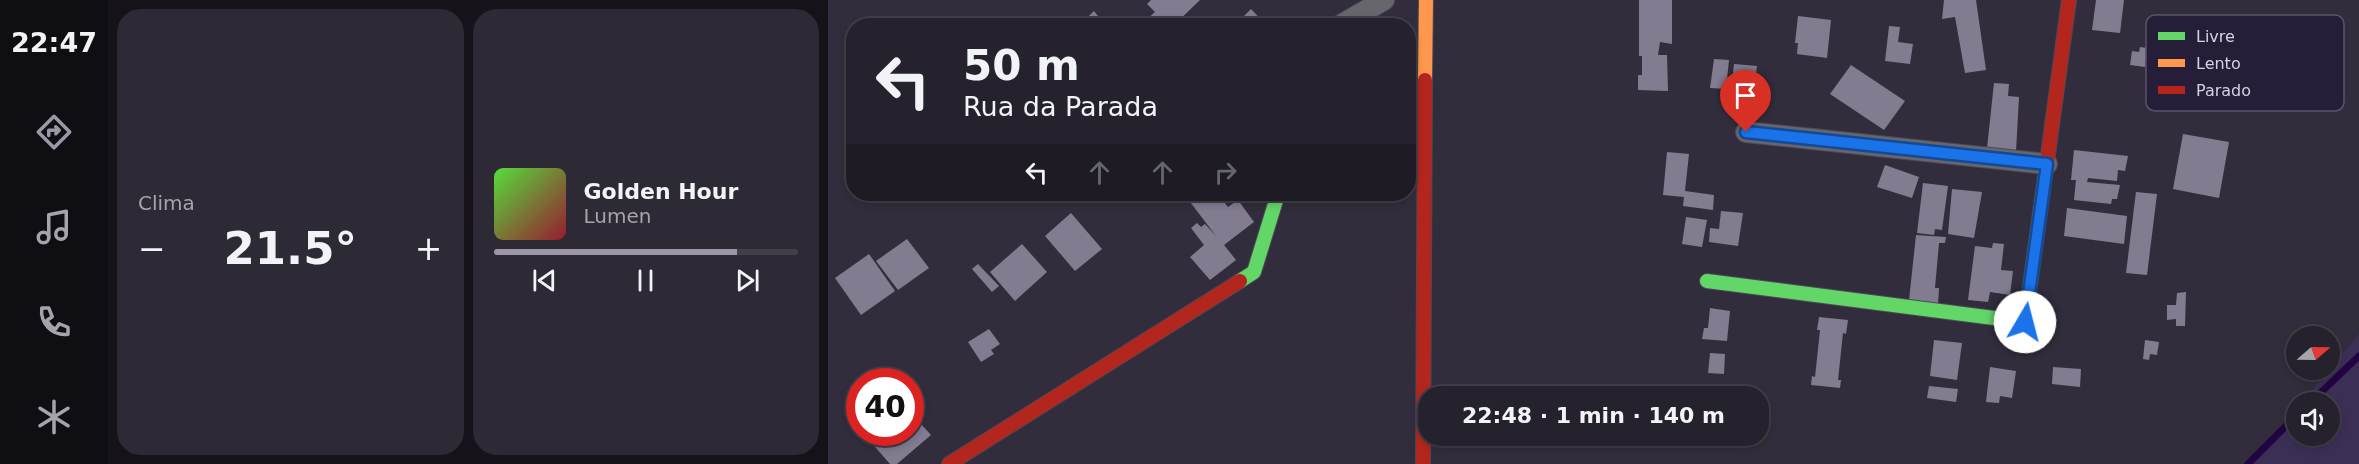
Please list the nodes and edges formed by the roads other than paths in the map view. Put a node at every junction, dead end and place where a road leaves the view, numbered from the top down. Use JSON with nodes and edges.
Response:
{"nodes":[{"id":1,"x":1384,"y":0,"type":"edge"},
{"id":2,"x":1426,"y":0,"type":"edge"},
{"id":3,"x":2069,"y":0,"type":"edge"},
{"id":4,"x":1353,"y":18,"type":"edge"},
{"id":5,"x":1746,"y":132,"type":"dead end"},
{"id":6,"x":2047,"y":164,"type":"junction"},
{"id":7,"x":1276,"y":201,"type":"edge"},
{"id":8,"x":1707,"y":281,"type":"dead end"},
{"id":9,"x":949,"y":464,"type":"edge"},
{"id":10,"x":1422,"y":464,"type":"edge"}],
"edges":[{"from":1,"to":4,"type":"street"},
{"from":2,"to":10,"type":"street"},
{"from":3,"to":6,"type":"street"},
{"from":5,"to":6,"type":"street"},
{"from":6,"to":8,"type":"street"},
{"from":7,"to":9,"type":"street"}]}
